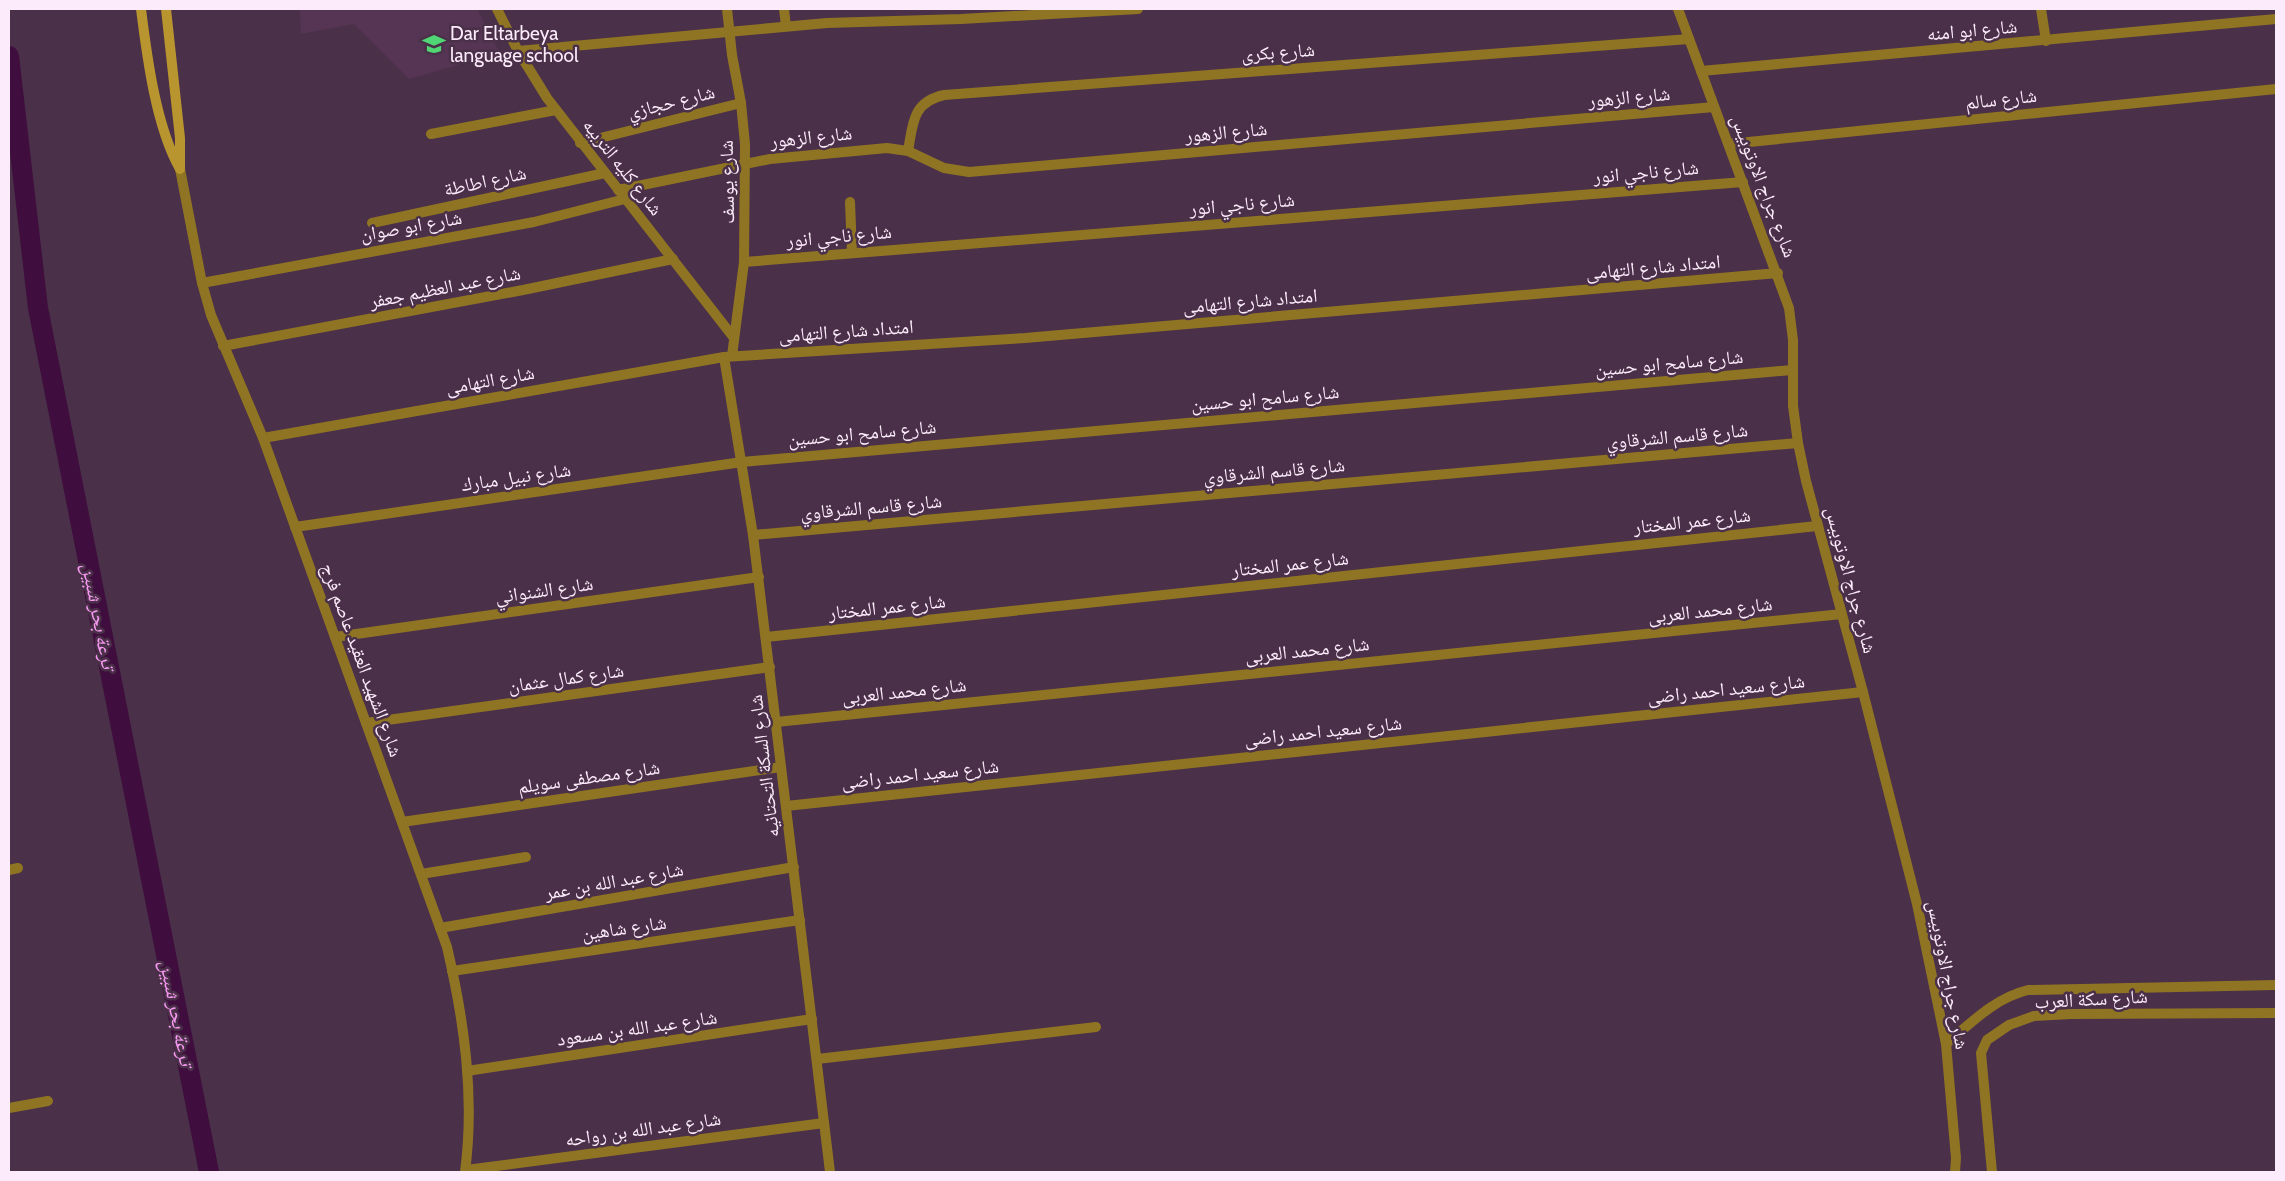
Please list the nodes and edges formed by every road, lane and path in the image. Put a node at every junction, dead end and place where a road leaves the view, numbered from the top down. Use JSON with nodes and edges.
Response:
{"nodes":[{"id":1,"x":141,"y":9,"type":"edge"},
{"id":2,"x":166,"y":9,"type":"edge"},
{"id":3,"x":498,"y":9,"type":"edge"},
{"id":4,"x":727,"y":9,"type":"edge"},
{"id":5,"x":784,"y":9,"type":"edge"},
{"id":6,"x":908,"y":9,"type":"edge"},
{"id":7,"x":1138,"y":9,"type":"edge"},
{"id":8,"x":1678,"y":9,"type":"edge"},
{"id":9,"x":2041,"y":9,"type":"edge"},
{"id":10,"x":2276,"y":19,"type":"edge"},
{"id":11,"x":909,"y":20,"type":"junction"},
{"id":12,"x":786,"y":26,"type":"junction"},
{"id":13,"x":729,"y":32,"type":"junction"},
{"id":14,"x":1689,"y":39,"type":"junction"},
{"id":15,"x":2046,"y":40,"type":"junction"},
{"id":16,"x":518,"y":51,"type":"junction"},
{"id":17,"x":1701,"y":71,"type":"junction"},
{"id":18,"x":2276,"y":89,"type":"edge"},
{"id":19,"x":741,"y":103,"type":"junction"},
{"id":20,"x":1714,"y":107,"type":"junction"},
{"id":21,"x":556,"y":110,"type":"junction"},
{"id":22,"x":431,"y":134,"type":"dead end"},
{"id":23,"x":580,"y":143,"type":"junction"},
{"id":24,"x":1729,"y":144,"type":"junction"},
{"id":25,"x":908,"y":151,"type":"junction"},
{"id":26,"x":744,"y":164,"type":"junction"},
{"id":27,"x":180,"y":169,"type":"junction"},
{"id":28,"x":605,"y":173,"type":"junction"},
{"id":29,"x":1744,"y":182,"type":"junction"},
{"id":30,"x":618,"y":190,"type":"junction"},
{"id":31,"x":625,"y":199,"type":"junction"},
{"id":32,"x":850,"y":202,"type":"dead end"},
{"id":33,"x":372,"y":223,"type":"dead end"},
{"id":34,"x":852,"y":253,"type":"junction"},
{"id":35,"x":673,"y":259,"type":"junction"},
{"id":36,"x":744,"y":262,"type":"junction"},
{"id":37,"x":1778,"y":273,"type":"junction"},
{"id":38,"x":202,"y":283,"type":"junction"},
{"id":39,"x":734,"y":338,"type":"junction"},
{"id":40,"x":223,"y":346,"type":"junction"},
{"id":41,"x":728,"y":357,"type":"junction"},
{"id":42,"x":1792,"y":370,"type":"junction"},
{"id":43,"x":263,"y":438,"type":"junction"},
{"id":44,"x":1798,"y":443,"type":"junction"},
{"id":45,"x":742,"y":462,"type":"junction"},
{"id":46,"x":1817,"y":526,"type":"junction"},
{"id":47,"x":296,"y":527,"type":"junction"},
{"id":48,"x":753,"y":534,"type":"junction"},
{"id":49,"x":758,"y":577,"type":"junction"},
{"id":50,"x":1842,"y":614,"type":"junction"},
{"id":51,"x":335,"y":637,"type":"junction"},
{"id":52,"x":766,"y":637,"type":"junction"},
{"id":53,"x":770,"y":667,"type":"junction"},
{"id":54,"x":1863,"y":692,"type":"junction"},
{"id":55,"x":776,"y":722,"type":"junction"},
{"id":56,"x":366,"y":723,"type":"junction"},
{"id":57,"x":781,"y":767,"type":"junction"},
{"id":58,"x":786,"y":806,"type":"junction"},
{"id":59,"x":402,"y":822,"type":"junction"},
{"id":60,"x":526,"y":857,"type":"dead end"},
{"id":61,"x":794,"y":867,"type":"junction"},
{"id":62,"x":421,"y":874,"type":"junction"},
{"id":63,"x":800,"y":920,"type":"junction"},
{"id":64,"x":440,"y":928,"type":"junction"},
{"id":65,"x":452,"y":971,"type":"junction"},
{"id":66,"x":2276,"y":985,"type":"edge"},
{"id":67,"x":2276,"y":1013,"type":"edge"},
{"id":68,"x":812,"y":1019,"type":"junction"},
{"id":69,"x":1096,"y":1027,"type":"dead end"},
{"id":70,"x":1946,"y":1044,"type":"junction"},
{"id":71,"x":817,"y":1059,"type":"junction"},
{"id":72,"x":467,"y":1071,"type":"junction"},
{"id":73,"x":48,"y":1102,"type":"dead end"},
{"id":74,"x":9,"y":1108,"type":"edge"},
{"id":75,"x":824,"y":1123,"type":"junction"},
{"id":76,"x":465,"y":1171,"type":"edge"},
{"id":77,"x":830,"y":1172,"type":"edge"},
{"id":78,"x":1955,"y":1172,"type":"edge"},
{"id":79,"x":1992,"y":1172,"type":"edge"}],
"edges":[{"from":1,"to":27,"type":"main road"},
{"from":2,"to":27,"type":"main road"},
{"from":3,"to":16,"type":"street","name":"شارع كليه التربيه"},
{"from":4,"to":13,"type":"street","name":"شارع يوسف"},
{"from":5,"to":12,"type":"street"},
{"from":6,"to":11,"type":"street"},
{"from":7,"to":11,"type":"street"},
{"from":8,"to":14,"type":"street","name":"شارع جراج الاوتوبيس"},
{"from":9,"to":15,"type":"street"},
{"from":10,"to":15,"type":"street","name":"شارع ابو امنه"},
{"from":11,"to":12,"type":"street"},
{"from":12,"to":13,"type":"street"},
{"from":13,"to":16,"type":"street"},
{"from":13,"to":19,"type":"street","name":"شارع يوسف"},
{"from":14,"to":17,"type":"street","name":"شارع جراج الاوتوبيس"},
{"from":14,"to":25,"type":"street","name":"شارع بكرى"},
{"from":15,"to":17,"type":"street","name":"شارع ابو امنه"},
{"from":16,"to":21,"type":"street","name":"شارع كليه التربيه"},
{"from":17,"to":20,"type":"street","name":"شارع جراج الاوتوبيس"},
{"from":18,"to":24,"type":"street","name":"شارع سالم"},
{"from":19,"to":23,"type":"street","name":"شارع حجازي"},
{"from":19,"to":26,"type":"street","name":"شارع يوسف"},
{"from":20,"to":24,"type":"street","name":"شارع جراج الاوتوبيس"},
{"from":20,"to":25,"type":"street","name":"شارع الزهور"},
{"from":21,"to":22,"type":"street"},
{"from":21,"to":23,"type":"street","name":"شارع كليه التربيه"},
{"from":23,"to":28,"type":"street","name":"شارع كليه التربيه"},
{"from":24,"to":29,"type":"street","name":"شارع جراج الاوتوبيس"},
{"from":25,"to":26,"type":"street","name":"شارع الزهور"},
{"from":26,"to":30,"type":"street","name":"شارع الزهور"},
{"from":26,"to":36,"type":"street","name":"شارع يوسف"},
{"from":27,"to":38,"type":"street","name":"شارع الشهيد العقيد عاصم فرج"},
{"from":28,"to":30,"type":"street","name":"شارع كليه التربيه"},
{"from":28,"to":33,"type":"street","name":"شارع اطاطة"},
{"from":29,"to":34,"type":"street","name":"شارع ناجي انور"},
{"from":29,"to":37,"type":"street","name":"شارع جراج الاوتوبيس"},
{"from":30,"to":31,"type":"street","name":"شارع كليه التربيه"},
{"from":31,"to":35,"type":"street","name":"شارع كليه التربيه"},
{"from":31,"to":38,"type":"street","name":"شارع ابو صوان"},
{"from":32,"to":34,"type":"street"},
{"from":34,"to":36,"type":"street","name":"شارع ناجي انور"},
{"from":35,"to":39,"type":"street","name":"شارع كليه التربيه"},
{"from":35,"to":40,"type":"street","name":"شارع عبد العظيم جعفر"},
{"from":36,"to":39,"type":"street","name":"شارع يوسف"},
{"from":37,"to":41,"type":"street","name":"امتداد شارع التهامى"},
{"from":37,"to":42,"type":"street","name":"شارع جراج الاوتوبيس"},
{"from":38,"to":40,"type":"street","name":"شارع الشهيد العقيد عاصم فرج"},
{"from":39,"to":41,"type":"street","name":"شارع يوسف"},
{"from":40,"to":43,"type":"street","name":"شارع الشهيد العقيد عاصم فرج"},
{"from":41,"to":43,"type":"street","name":"شارع التهامى"},
{"from":41,"to":45,"type":"street","name":"شارع السكة التحتانيه"},
{"from":42,"to":44,"type":"street","name":"شارع جراج الاوتوبيس"},
{"from":42,"to":45,"type":"street","name":"شارع سامح ابو حسين"},
{"from":43,"to":47,"type":"street","name":"شارع الشهيد العقيد عاصم فرج"},
{"from":44,"to":46,"type":"street","name":"شارع جراج الاوتوبيس"},
{"from":44,"to":48,"type":"street","name":"شارع قاسم الشرقاوي"},
{"from":45,"to":47,"type":"street","name":"شارع نبيل مبارك"},
{"from":45,"to":48,"type":"street","name":"شارع السكة التحتانيه"},
{"from":46,"to":50,"type":"street","name":"شارع جراج الاوتوبيس"},
{"from":46,"to":52,"type":"street","name":"شارع عمر المختار"},
{"from":47,"to":51,"type":"street","name":"شارع الشهيد العقيد عاصم فرج"},
{"from":48,"to":49,"type":"street","name":"شارع السكة التحتانيه"},
{"from":49,"to":51,"type":"street","name":"شارع الشنواني"},
{"from":49,"to":52,"type":"street","name":"شارع السكة التحتانيه"},
{"from":50,"to":54,"type":"street","name":"شارع جراج الاوتوبيس"},
{"from":50,"to":55,"type":"street","name":"شارع محمد العربى"},
{"from":51,"to":56,"type":"street","name":"شارع الشهيد العقيد عاصم فرج"},
{"from":52,"to":53,"type":"street","name":"شارع السكة التحتانيه"},
{"from":53,"to":55,"type":"street","name":"شارع السكة التحتانيه"},
{"from":53,"to":56,"type":"street","name":"شارع كمال عثمان"},
{"from":54,"to":58,"type":"street","name":"شارع سعيد احمد راضى"},
{"from":54,"to":70,"type":"street","name":"شارع جراج الاوتوبيس"},
{"from":55,"to":57,"type":"street","name":"شارع السكة التحتانيه"},
{"from":56,"to":59,"type":"street","name":"شارع الشهيد العقيد عاصم فرج"},
{"from":57,"to":58,"type":"street","name":"شارع السكة التحتانيه"},
{"from":57,"to":59,"type":"street","name":"شارع مصطفى سويلم"},
{"from":58,"to":61,"type":"street","name":"شارع السكة التحتانيه"},
{"from":59,"to":62,"type":"street","name":"شارع الشهيد العقيد عاصم فرج"},
{"from":60,"to":62,"type":"street"},
{"from":61,"to":63,"type":"street","name":"شارع السكة التحتانيه"},
{"from":61,"to":64,"type":"street","name":"شارع عبد الله بن عمر"},
{"from":62,"to":64,"type":"street","name":"شارع الشهيد العقيد عاصم فرج"},
{"from":63,"to":65,"type":"street","name":"شارع شاهين"},
{"from":63,"to":68,"type":"street","name":"شارع السكة التحتانيه"},
{"from":64,"to":65,"type":"street","name":"شارع الشهيد العقيد عاصم فرج"},
{"from":65,"to":72,"type":"street","name":"شارع الشهيد العقيد عاصم فرج"},
{"from":66,"to":70,"type":"street"},
{"from":67,"to":79,"type":"street","name":"شارع سكة العرب"},
{"from":68,"to":71,"type":"street","name":"شارع السكة التحتانيه"},
{"from":68,"to":72,"type":"street","name":"شارع عبد الله بن مسعود"},
{"from":69,"to":71,"type":"street"},
{"from":70,"to":78,"type":"street","name":"شارع جراج الاوتوبيس"},
{"from":71,"to":75,"type":"street","name":"شارع السكة التحتانيه"},
{"from":72,"to":76,"type":"street","name":"شارع الشهيد العقيد عاصم فرج"},
{"from":73,"to":74,"type":"street"},
{"from":75,"to":76,"type":"street","name":"شارع عبد الله بن رواحه"},
{"from":75,"to":77,"type":"street","name":"شارع السكة التحتانيه"}]}
